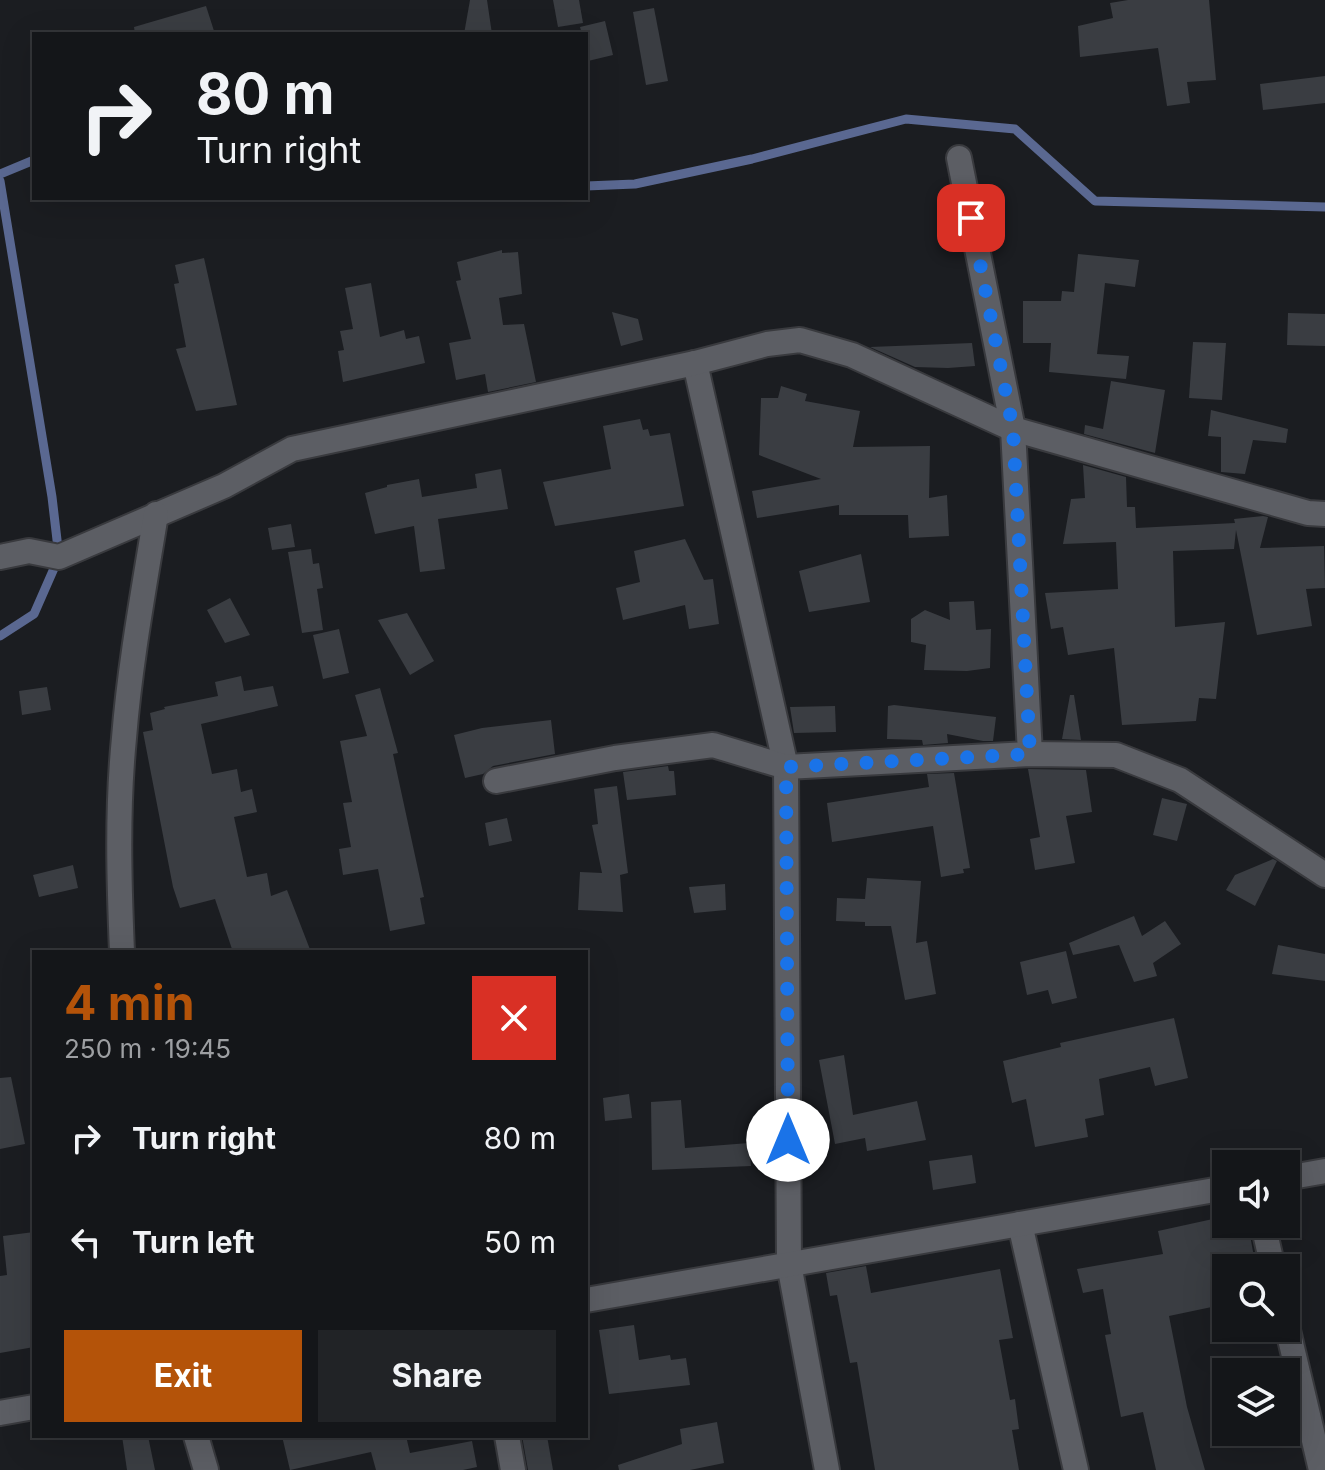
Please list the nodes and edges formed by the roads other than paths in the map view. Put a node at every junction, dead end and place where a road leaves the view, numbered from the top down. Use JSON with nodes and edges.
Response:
{"nodes":[{"id":1,"x":959,"y":158,"type":"dead end"},
{"id":2,"x":695,"y":363,"type":"junction"},
{"id":3,"x":1013,"y":429,"type":"junction"},
{"id":4,"x":156,"y":514,"type":"junction"},
{"id":5,"x":1325,"y":514,"type":"edge"},
{"id":6,"x":0,"y":557,"type":"edge"},
{"id":7,"x":1030,"y":754,"type":"junction"},
{"id":8,"x":786,"y":767,"type":"junction"},
{"id":9,"x":496,"y":781,"type":"dead end"},
{"id":10,"x":1325,"y":875,"type":"edge"},
{"id":11,"x":122,"y":950,"type":"edge"},
{"id":12,"x":1325,"y":1171,"type":"edge"},
{"id":13,"x":1300,"y":1175,"type":"edge"},
{"id":14,"x":1212,"y":1190,"type":"edge"},
{"id":15,"x":1020,"y":1224,"type":"junction"},
{"id":16,"x":789,"y":1264,"type":"junction"},
{"id":17,"x":588,"y":1300,"type":"edge"},
{"id":18,"x":1291,"y":1342,"type":"edge"},
{"id":19,"x":32,"y":1407,"type":"edge"},
{"id":20,"x":0,"y":1413,"type":"edge"},
{"id":21,"x":197,"y":1438,"type":"edge"},
{"id":22,"x":507,"y":1438,"type":"edge"},
{"id":23,"x":206,"y":1470,"type":"edge"},
{"id":24,"x":513,"y":1470,"type":"edge"},
{"id":25,"x":827,"y":1470,"type":"edge"},
{"id":26,"x":1076,"y":1470,"type":"edge"},
{"id":27,"x":1321,"y":1470,"type":"edge"}],
"edges":[{"from":1,"to":3,"type":"street"},
{"from":2,"to":3,"type":"street"},
{"from":2,"to":4,"type":"street"},
{"from":2,"to":8,"type":"street"},
{"from":3,"to":5,"type":"street"},
{"from":3,"to":7,"type":"street"},
{"from":4,"to":6,"type":"street"},
{"from":4,"to":11,"type":"street"},
{"from":7,"to":8,"type":"street"},
{"from":7,"to":10,"type":"street"},
{"from":8,"to":9,"type":"street"},
{"from":8,"to":16,"type":"street"},
{"from":12,"to":13,"type":"street"},
{"from":14,"to":15,"type":"street"},
{"from":15,"to":16,"type":"street"},
{"from":15,"to":26,"type":"street"},
{"from":16,"to":17,"type":"street"},
{"from":16,"to":25,"type":"street"},
{"from":18,"to":27,"type":"street"},
{"from":19,"to":20,"type":"street"},
{"from":21,"to":23,"type":"street"},
{"from":22,"to":24,"type":"street"}]}
